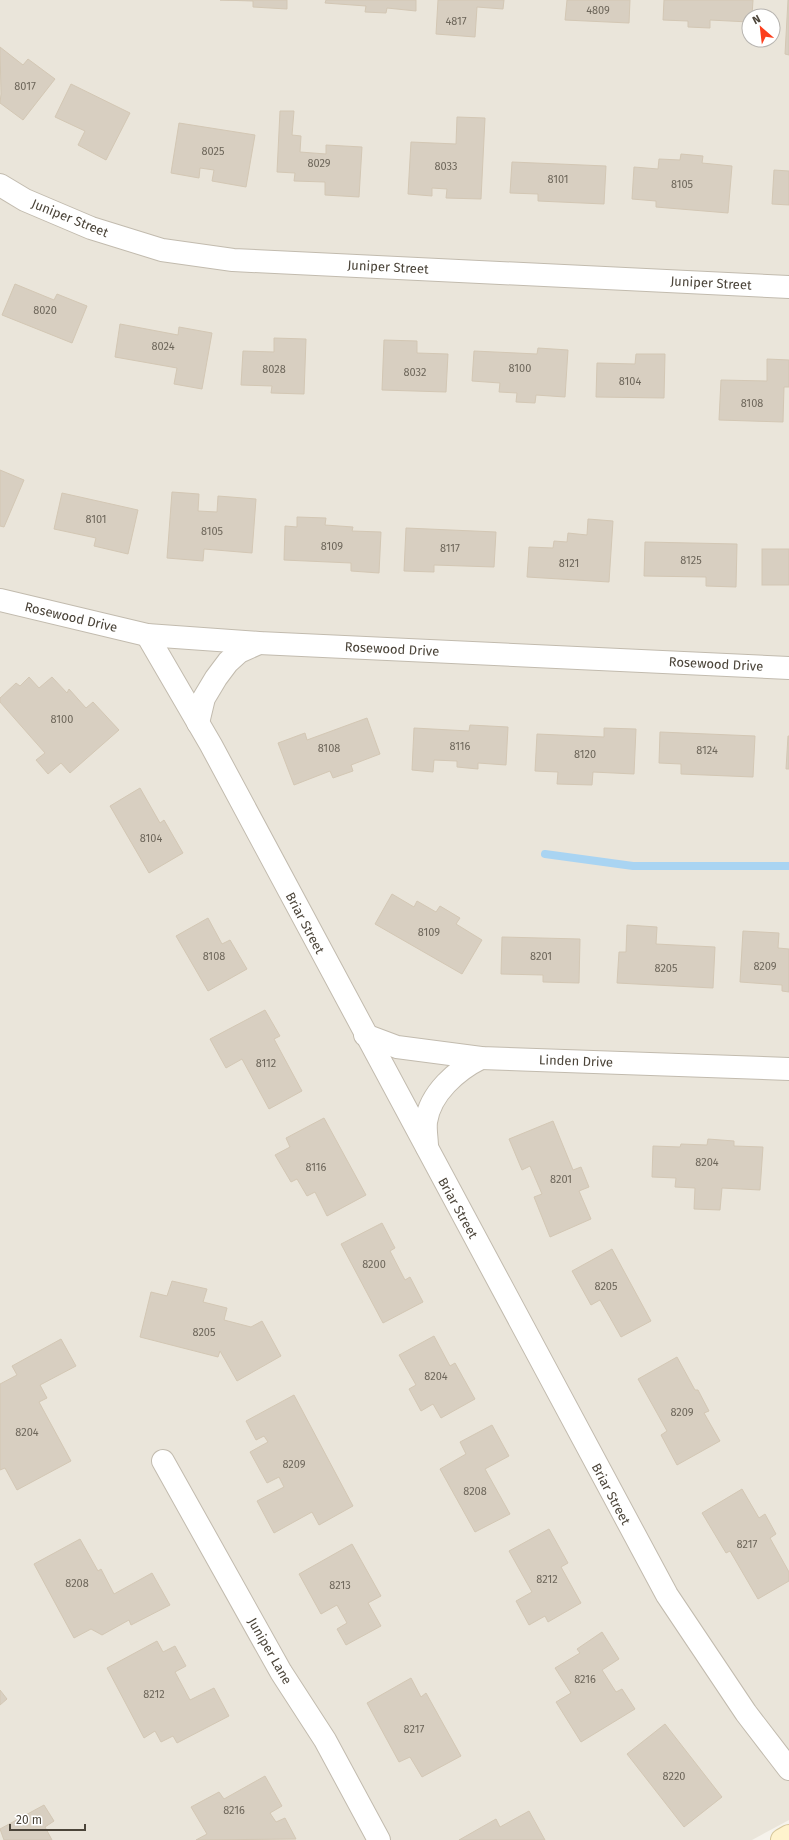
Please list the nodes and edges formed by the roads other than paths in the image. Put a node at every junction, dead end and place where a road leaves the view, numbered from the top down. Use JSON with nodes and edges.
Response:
{"nodes":[{"id":1,"x":0,"y":185,"type":"edge"},
{"id":2,"x":789,"y":286,"type":"edge"},
{"id":3,"x":0,"y":600,"type":"edge"},
{"id":4,"x":147,"y":635,"type":"junction"},
{"id":5,"x":259,"y":643,"type":"junction"},
{"id":6,"x":789,"y":668,"type":"edge"},
{"id":7,"x":198,"y":722,"type":"junction"},
{"id":8,"x":365,"y":1035,"type":"junction"},
{"id":9,"x":481,"y":1058,"type":"junction"},
{"id":10,"x":789,"y":1069,"type":"edge"},
{"id":11,"x":427,"y":1150,"type":"junction"},
{"id":12,"x":163,"y":1461,"type":"dead end"},
{"id":13,"x":789,"y":1769,"type":"edge"},
{"id":14,"x":789,"y":1836,"type":"edge"},
{"id":15,"x":379,"y":1840,"type":"edge"},
{"id":16,"x":782,"y":1840,"type":"edge"}],
"edges":[{"from":1,"to":2,"type":"street","name":"Juniper Street"},
{"from":3,"to":4,"type":"street","name":"Rosewood Drive"},
{"from":4,"to":5,"type":"street","name":"Rosewood Drive"},
{"from":4,"to":7,"type":"street","name":"Briar Street"},
{"from":5,"to":6,"type":"street","name":"Rosewood Drive"},
{"from":5,"to":7,"type":"street"},
{"from":7,"to":8,"type":"street","name":"Briar Street"},
{"from":8,"to":9,"type":"street","name":"Linden Drive"},
{"from":8,"to":11,"type":"street","name":"Briar Street"},
{"from":9,"to":10,"type":"street","name":"Linden Drive"},
{"from":9,"to":11,"type":"street"},
{"from":11,"to":13,"type":"street","name":"Briar Street"},
{"from":12,"to":15,"type":"street","name":"Juniper Lane"},
{"from":14,"to":16,"type":"street"}]}
